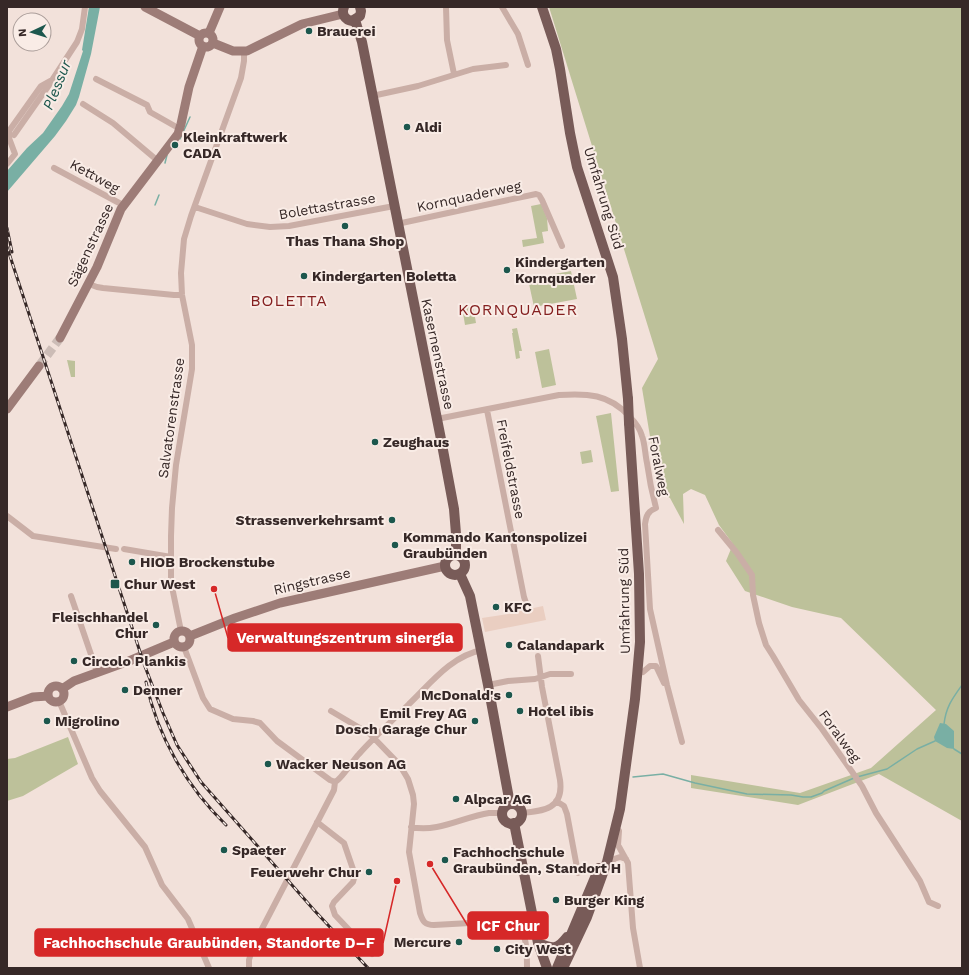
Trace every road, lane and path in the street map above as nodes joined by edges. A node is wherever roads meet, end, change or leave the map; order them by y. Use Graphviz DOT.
graph roads {
  1 [pos="85,7"];
  2 [pos="145,7"];
  3 [pos="220,7"];
  4 [pos="360,7"];
  5 [pos="446,7"];
  6 [pos="502,7"];
  7 [pos="542,7"];
  8 [pos="343,10"];
  9 [pos="355,20"];
  10 [pos="204,35"];
  11 [pos="213,43"];
  12 [pos="203,46"];
  13 [pos="244,51"];
  14 [pos="506,65"];
  15 [pos="528,65"];
  16 [pos="454,74"];
  17 [pos="96,79"];
  18 [pos="51,80"];
  19 [pos="372,96"];
  20 [pos="83,104"];
  21 [pos="180,129"];
  22 [pos="14,135"];
  23 [pos="158,161"];
  24 [pos="7,164"];
  25 [pos="54,168"];
  26 [pos="124,206"];
  27 [pos="394,206"];
  28 [pos="195,207"];
  29 [pos="397,224"];
  30 [pos="562,246"];
  31 [pos="89,284"];
  32 [pos="182,295"];
  33 [pos="60,338"];
  34 [pos="39,366"];
  35 [pos="7,408"];
  36 [pos="487,410"];
  37 [pos="437,419"];
  38 [pos="7,516"];
  39 [pos="718,530"];
  40 [pos="116,548"];
  41 [pos="124,549"];
  42 [pos="456,554"];
  43 [pos="170,557"];
  44 [pos="445,566"];
  45 [pos="460,574"];
  46 [pos="71,596"];
  47 [pos="526,603"];
  48 [pos="181,631"];
  49 [pos="190,636"];
  50 [pos="174,642"];
  51 [pos="184,647"];
  52 [pos="482,650"];
  53 [pos="538,656"];
  54 [pos="97,672"];
  55 [pos="643,672"];
  56 [pos="571,674"];
  57 [pos="540,677"];
  58 [pos="488,685"];
  59 [pos="667,685"];
  60 [pos="62,689"];
  61 [pos="48,696"];
  62 [pos="59,701"];
  63 [pos="7,707"];
  64 [pos="331,711"];
  65 [pos="374,738"];
  66 [pos="682,742"];
  67 [pos="624,779"];
  68 [pos="335,782"];
  69 [pos="556,801"];
  70 [pos="510,804"];
  71 [pos="620,809"];
  72 [pos="502,813"];
  73 [pos="521,813"];
  74 [pos="317,822"];
  75 [pos="514,823"];
  76 [pos="411,828"];
  77 [pos="626,859"];
  78 [pos="578,873"];
  79 [pos="604,874"];
  80 [pos="938,906"];
  81 [pos="575,926"];
  82 [pos="538,943"];
  83 [pos="372,954"];
  84 [pos="209,968"];
  85 [pos="249,968"];
  86 [pos="527,968"];
  87 [pos="547,968"];
  88 [pos="557,968"];
  89 [pos="563,968"];
  90 [pos="640,968"];
  1 -- 18 [label="street"];
  2 -- 10 [label="street"];
  3 -- 10 [label="street"];
  4 -- 9 [label="main road"];
  5 -- 16 [label="street"];
  6 -- 15 [label="street"];
  7 -- 67 [label="main road, Umfahrung Süd, bridge"];
  8 -- 9 [label="main road"];
  8 -- 13 [label="street"];
  9 -- 19 [label="main road, Kasernenstrasse"];
  10 -- 11 [label="street"];
  10 -- 12 [label="street"];
  11 -- 12 [label="street"];
  11 -- 13 [label="street"];
  12 -- 21 [label="street, Sägenstrasse"];
  13 -- 28 [label="street, Salvatorenstrasse"];
  14 -- 16 [label="street"];
  16 -- 19 [label="street"];
  17 -- 21 [label="street"];
  18 -- 22 [label="street"];
  18 -- 24 [label="street"];
  19 -- 27 [label="main road, Kasernenstrasse"];
  20 -- 23 [label="street"];
  21 -- 23 [label="street, Sägenstrasse"];
  23 -- 26 [label="street, Sägenstrasse"];
  25 -- 26 [label="street, Kettweg"];
  26 -- 31 [label="street, Sägenstrasse"];
  27 -- 28 [label="street, Bolettastrasse"];
  27 -- 29 [label="main road, Kasernenstrasse"];
  28 -- 32 [label="street, Salvatorenstrasse"];
  29 -- 30 [label="street, Kornquaderweg"];
  29 -- 37 [label="main road, Kasernenstrasse"];
  31 -- 32 [label="street"];
  31 -- 33 [label="street, Sägenstrasse"];
  32 -- 43 [label="street, Salvatorenstrasse"];
  34 -- 35 [label="street"];
  36 -- 37 [label="street, Foralweg"];
  36 -- 47 [label="street, Freifeldstrasse"];
  36 -- 59 [label="street, Foralweg"];
  37 -- 42 [label="main road, Kasernenstrasse"];
  38 -- 40 [label="street"];
  39 -- 80 [label="street, Foralweg"];
  41 -- 43 [label="street"];
  42 -- 44 [label="main road"];
  42 -- 45 [label="main road"];
  43 -- 48 [label="street, Salvatorenstrasse"];
  44 -- 45 [label="main road"];
  44 -- 49 [label="street, Ringstrasse"];
  45 -- 52 [label="main road"];
  46 -- 54 [label="street"];
  48 -- 49 [label="street"];
  48 -- 50 [label="street"];
  49 -- 51 [label="street"];
  50 -- 51 [label="street"];
  50 -- 54 [label="street"];
  51 -- 68 [label="street"];
  52 -- 58 [label="main road"];
  52 -- 65 [label="street"];
  53 -- 57 [label="street"];
  54 -- 60 [label="street"];
  55 -- 59 [label="street"];
  56 -- 57 [label="street"];
  57 -- 58 [label="street"];
  57 -- 69 [label="street"];
  58 -- 70 [label="main road"];
  59 -- 66 [label="street, Foralweg"];
  60 -- 61 [label="street"];
  60 -- 62 [label="street"];
  61 -- 62 [label="street"];
  61 -- 63 [label="street"];
  62 -- 84 [label="street"];
  64 -- 65 [label="street"];
  65 -- 68 [label="street"];
  65 -- 76 [label="street"];
  67 -- 71 [label="main road, Umfahrung Süd"];
  67 -- 81 [label="main road, Umfahrung Süd"];
  68 -- 74 [label="street"];
  69 -- 73 [label="street"];
  69 -- 78 [label="street"];
  70 -- 72 [label="main road"];
  70 -- 73 [label="main road"];
  71 -- 77 [label="street"];
  71 -- 79 [label="main road, Umfahrung Süd"];
  72 -- 75 [label="main road"];
  72 -- 76 [label="street"];
  73 -- 75 [label="main road"];
  74 -- 83 [label="street"];
  74 -- 85 [label="street"];
  75 -- 82 [label="main road"];
  76 -- 86 [label="street"];
  77 -- 79 [label="street"];
  77 -- 90 [label="street"];
  79 -- 89 [label="main road, Umfahrung Süd"];
  81 -- 82 [label="main road"];
  81 -- 88 [label="main road, Umfahrung Süd"];
  82 -- 87 [label="main road"];
}
